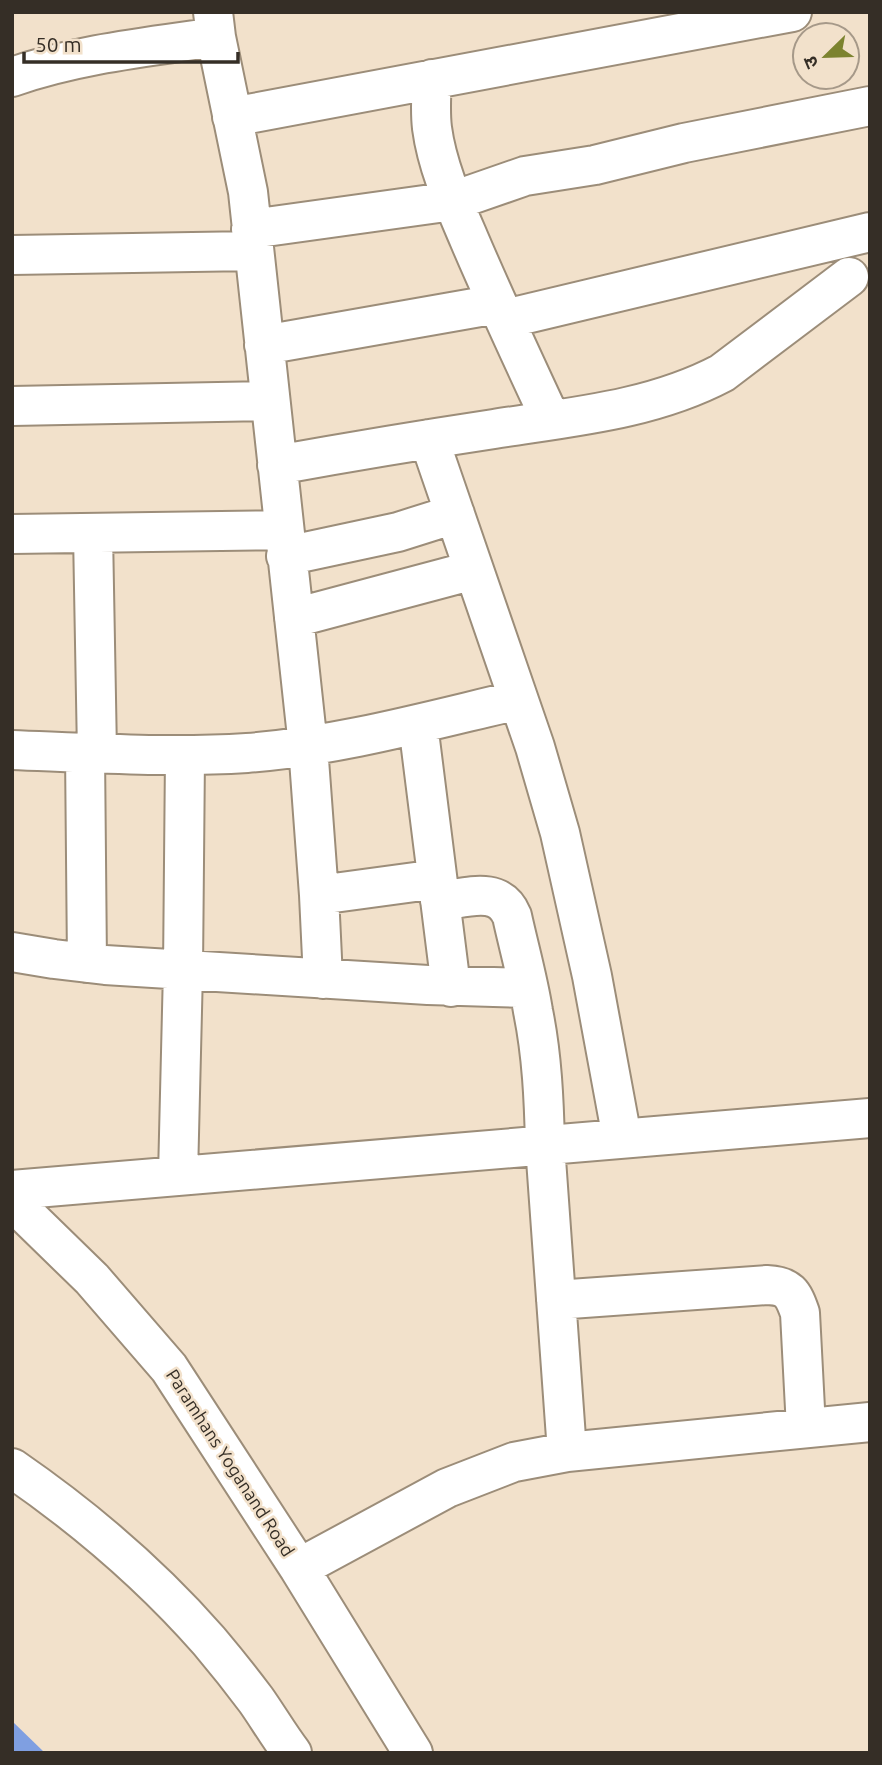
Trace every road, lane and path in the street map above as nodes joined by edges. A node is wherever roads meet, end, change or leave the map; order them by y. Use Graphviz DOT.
graph roads {
  1 [pos="792,12"];
  2 [pos="215,25"];
  3 [pos="12,77"];
  4 [pos="432,79"];
  5 [pos="870,106"];
  6 [pos="232,117"];
  7 [pos="453,201"];
  8 [pos="870,232"];
  9 [pos="252,240"];
  10 [pos="12,256"];
  11 [pos="849,277"];
  12 [pos="501,312"];
  13 [pos="264,345"];
  14 [pos="269,401"];
  15 [pos="12,406"];
  16 [pos="551,420"];
  17 [pos="429,439"];
  18 [pos="277,465"];
  19 [pos="455,514"];
  20 [pos="93,533"];
  21 [pos="12,534"];
  22 [pos="285,543"];
  23 [pos="474,570"];
  24 [pos="294,618"];
  25 [pos="518,700"];
  26 [pos="418,724"];
  27 [pos="308,746"];
  28 [pos="12,750"];
  29 [pos="91,752"];
  30 [pos="185,755"];
  31 [pos="439,890"];
  32 [pos="319,895"];
  33 [pos="12,952"];
  34 [pos="87,963"];
  35 [pos="183,970"];
  36 [pos="323,979"];
  37 [pos="451,987"];
  38 [pos="528,988"];
  39 [pos="870,1118"];
  40 [pos="622,1138"];
  41 [pos="545,1145"];
  42 [pos="178,1176"];
  43 [pos="12,1190"];
  44 [pos="12,1201"];
  45 [pos="556,1300"];
  46 [pos="870,1422"];
  47 [pos="806,1428"];
  48 [pos="567,1452"];
  49 [pos="12,1468"];
  50 [pos="299,1568"];
  51 [pos="292,1753"];
  52 [pos="413,1753"];
  1 -- 4 [label="street"];
  2 -- 3 [label="street"];
  2 -- 6 [label="street"];
  4 -- 6 [label="street"];
  4 -- 7 [label="street"];
  5 -- 7 [label="street"];
  6 -- 9 [label="street"];
  7 -- 9 [label="street"];
  7 -- 12 [label="street"];
  8 -- 12 [label="street"];
  9 -- 10 [label="street"];
  9 -- 13 [label="street"];
  11 -- 16 [label="street"];
  12 -- 13 [label="street"];
  12 -- 16 [label="street"];
  13 -- 14 [label="street"];
  14 -- 15 [label="street"];
  14 -- 18 [label="street"];
  16 -- 17 [label="street"];
  17 -- 18 [label="street"];
  17 -- 19 [label="street"];
  18 -- 22 [label="street"];
  19 -- 22 [label="street"];
  19 -- 23 [label="street"];
  20 -- 21 [label="street"];
  20 -- 22 [label="street"];
  20 -- 29 [label="street"];
  22 -- 24 [label="street"];
  23 -- 24 [label="street"];
  23 -- 25 [label="street"];
  24 -- 27 [label="street"];
  25 -- 26 [label="street"];
  25 -- 40 [label="street"];
  26 -- 27 [label="street"];
  26 -- 31 [label="street"];
  27 -- 30 [label="street"];
  27 -- 32 [label="street"];
  28 -- 29 [label="street"];
  29 -- 30 [label="street"];
  29 -- 34 [label="street"];
  30 -- 35 [label="street"];
  31 -- 32 [label="street"];
  31 -- 37 [label="street"];
  31 -- 38 [label="street"];
  32 -- 36 [label="street"];
  33 -- 34 [label="street"];
  34 -- 35 [label="street"];
  35 -- 36 [label="street"];
  35 -- 42 [label="street"];
  36 -- 37 [label="street"];
  37 -- 38 [label="street"];
  38 -- 41 [label="street"];
  39 -- 40 [label="street"];
  40 -- 41 [label="street"];
  41 -- 42 [label="street"];
  41 -- 45 [label="street"];
  42 -- 43 [label="street"];
  44 -- 50 [label="street, Paramhans Yoganand Road"];
  45 -- 47 [label="street"];
  45 -- 48 [label="street"];
  46 -- 47 [label="street"];
  47 -- 48 [label="street"];
  48 -- 50 [label="street"];
  49 -- 51 [label="street"];
  50 -- 52 [label="street, Paramhans Yoganand Road"];
}
